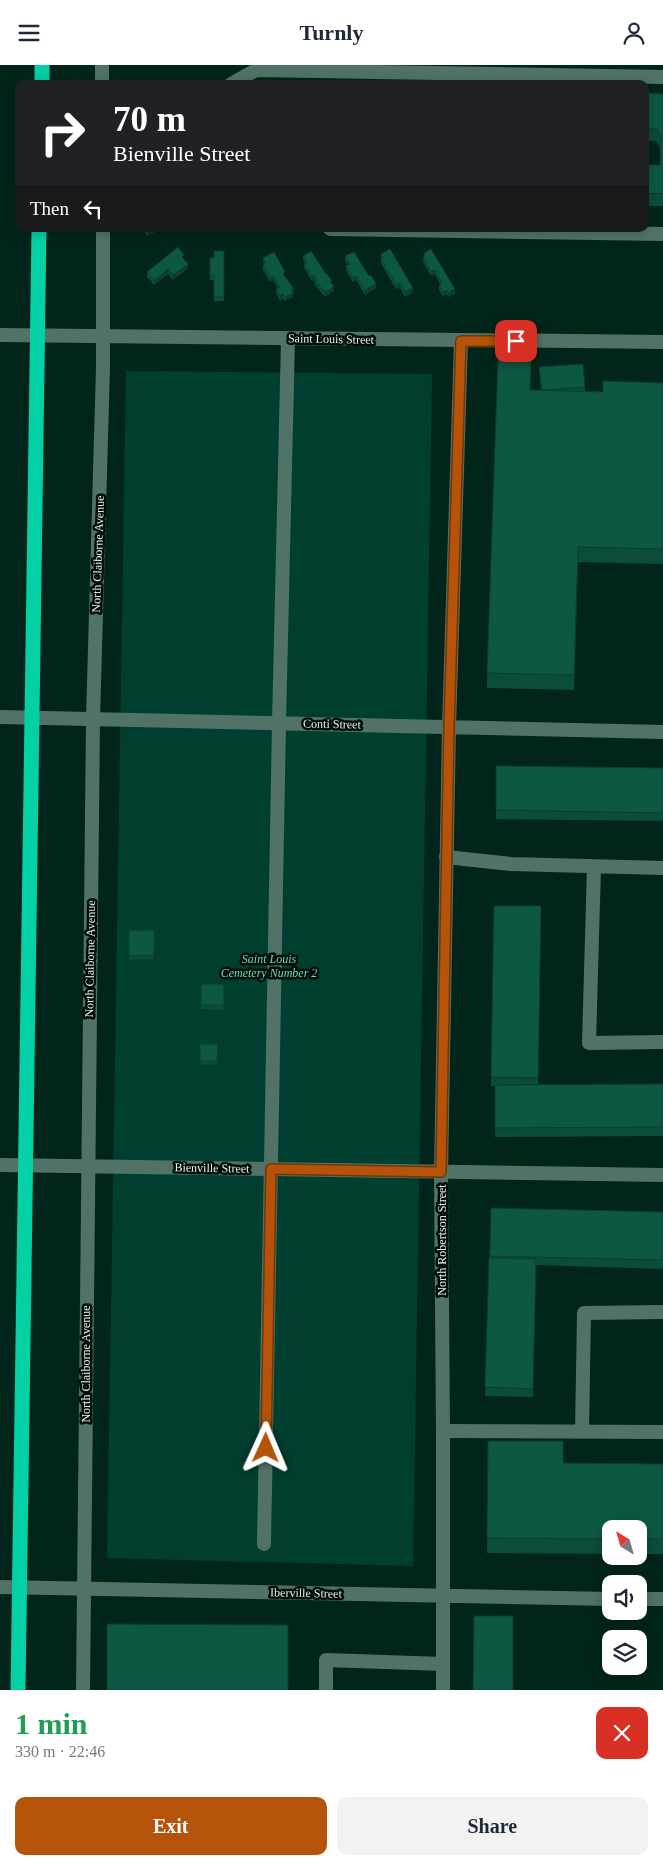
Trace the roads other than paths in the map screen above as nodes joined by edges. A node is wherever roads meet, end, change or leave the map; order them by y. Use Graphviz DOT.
graph roads {
  1 [pos="42,65"];
  2 [pos="102,65"];
  3 [pos="663,77"];
  4 [pos="42,80"];
  5 [pos="102,80"];
  6 [pos="238,80"];
  7 [pos="39,232"];
  8 [pos="103,232"];
  9 [pos="580,232"];
  10 [pos="663,233"];
  11 [pos="0,335"];
  12 [pos="103,336"];
  13 [pos="288,339"];
  14 [pos="461,341"];
  15 [pos="663,342"];
  16 [pos="0,717"];
  17 [pos="93,719"];
  18 [pos="279,723"];
  19 [pos="449,727"];
  20 [pos="663,732"];
  21 [pos="446,857"];
  22 [pos="594,867"];
  23 [pos="663,867"];
  24 [pos="663,1042"];
  25 [pos="0,1165"];
  26 [pos="88,1167"];
  27 [pos="271,1169"];
  28 [pos="441,1172"];
  29 [pos="663,1175"];
  30 [pos="663,1312"];
  31 [pos="443,1431"];
  32 [pos="582,1432"];
  33 [pos="663,1432"];
  34 [pos="264,1544"];
  35 [pos="0,1587"];
  36 [pos="84,1589"];
  37 [pos="443,1596"];
  38 [pos="602,1599"];
  39 [pos="647,1599"];
  40 [pos="663,1599"];
  41 [pos="443,1664"];
  42 [pos="18,1690"];
  43 [pos="83,1690"];
  44 [pos="326,1690"];
  45 [pos="443,1690"];
  1 -- 4 [label="highway"];
  2 -- 5 [label="street"];
  3 -- 6 [label="street"];
  7 -- 42 [label="highway"];
  8 -- 12 [label="street, North Claiborne Avenue"];
  9 -- 10 [label="street"];
  11 -- 12 [label="street, Saint Louis Street"];
  12 -- 13 [label="street, Saint Louis Street"];
  12 -- 17 [label="street, North Claiborne Avenue"];
  13 -- 14 [label="street, Saint Louis Street"];
  13 -- 18 [label="street"];
  14 -- 15 [label="street, Saint Louis Street"];
  14 -- 19 [label="street, North Robertson Street"];
  16 -- 17 [label="street, Conti Street"];
  17 -- 18 [label="street, Conti Street"];
  17 -- 26 [label="street, North Claiborne Avenue"];
  18 -- 19 [label="street, Conti Street"];
  18 -- 27 [label="street"];
  19 -- 20 [label="street, Conti Street"];
  19 -- 21 [label="street, North Robertson Street"];
  21 -- 22 [label="street"];
  21 -- 28 [label="street, North Robertson Street"];
  22 -- 23 [label="street"];
  22 -- 24 [label="street"];
  25 -- 26 [label="street, Bienville Street"];
  26 -- 27 [label="street, Bienville Street"];
  26 -- 36 [label="street, North Claiborne Avenue"];
  27 -- 28 [label="street, Bienville Street"];
  27 -- 34 [label="street"];
  28 -- 29 [label="street, Bienville Street"];
  28 -- 31 [label="street, North Robertson Street"];
  30 -- 32 [label="street"];
  31 -- 32 [label="street"];
  31 -- 37 [label="street, North Robertson Street"];
  32 -- 33 [label="street"];
  35 -- 36 [label="street, Iberville Street"];
  36 -- 37 [label="street, Iberville Street"];
  36 -- 43 [label="street, North Claiborne Avenue"];
  37 -- 38 [label="street, Iberville Street"];
  37 -- 41 [label="street, North Robertson Street"];
  39 -- 40 [label="street"];
  41 -- 44 [label="street"];
  41 -- 45 [label="street, North Robertson Street"];
}
